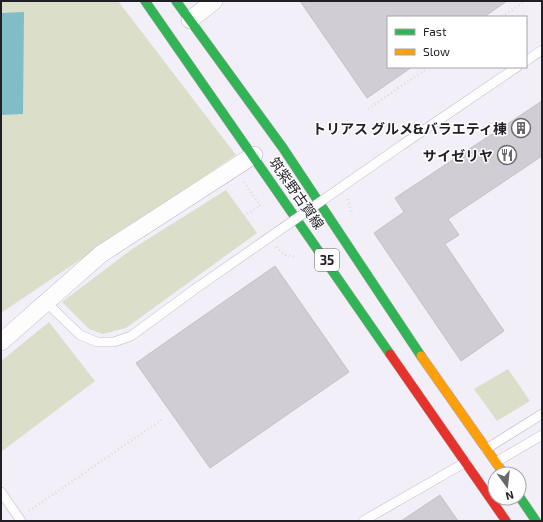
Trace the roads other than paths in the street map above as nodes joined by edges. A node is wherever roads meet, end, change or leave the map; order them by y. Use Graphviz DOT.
graph roads {
  1 [pos="145,1"];
  2 [pos="176,1"];
  3 [pos="214,1"];
  4 [pos="190,20"];
  5 [pos="542,50"];
  6 [pos="527,60"];
  7 [pos="516,68"];
  8 [pos="254,155"];
  9 [pos="46,302"];
  10 [pos="1,342"];
  11 [pos="542,414"];
  12 [pos="542,435"];
  13 [pos="486,449"];
  14 [pos="466,462"];
  15 [pos="496,462"];
  16 [pos="499,466"];
  17 [pos="1,492"];
  18 [pos="526,506"];
  19 [pos="20,519"];
  20 [pos="363,521"];
  21 [pos="506,521"];
  22 [pos="536,521"];
  1 -- 8 [label="main road, 筑紫野古賀線 / 35"];
  2 -- 4 [label="main road, 筑紫野古賀線 / 35"];
  3 -- 4 [label="street"];
  4 -- 13 [label="main road, 筑紫野古賀線 / 35"];
  5 -- 6 [label="lane"];
  7 -- 9 [label="lane, bridge"];
  8 -- 9 [label="street"];
  8 -- 14 [label="main road, 筑紫野古賀線 / 35"];
  9 -- 10 [label="street"];
  11 -- 13 [label="lane"];
  12 -- 15 [label="lane"];
  13 -- 15 [label="main road, 筑紫野古賀線 / 35"];
  14 -- 20 [label="lane"];
  14 -- 21 [label="main road, 筑紫野古賀線 / 35"];
  15 -- 16 [label="main road, 筑紫野古賀線 / 35"];
  17 -- 19 [label="lane"];
  18 -- 22 [label="main road"];
}
